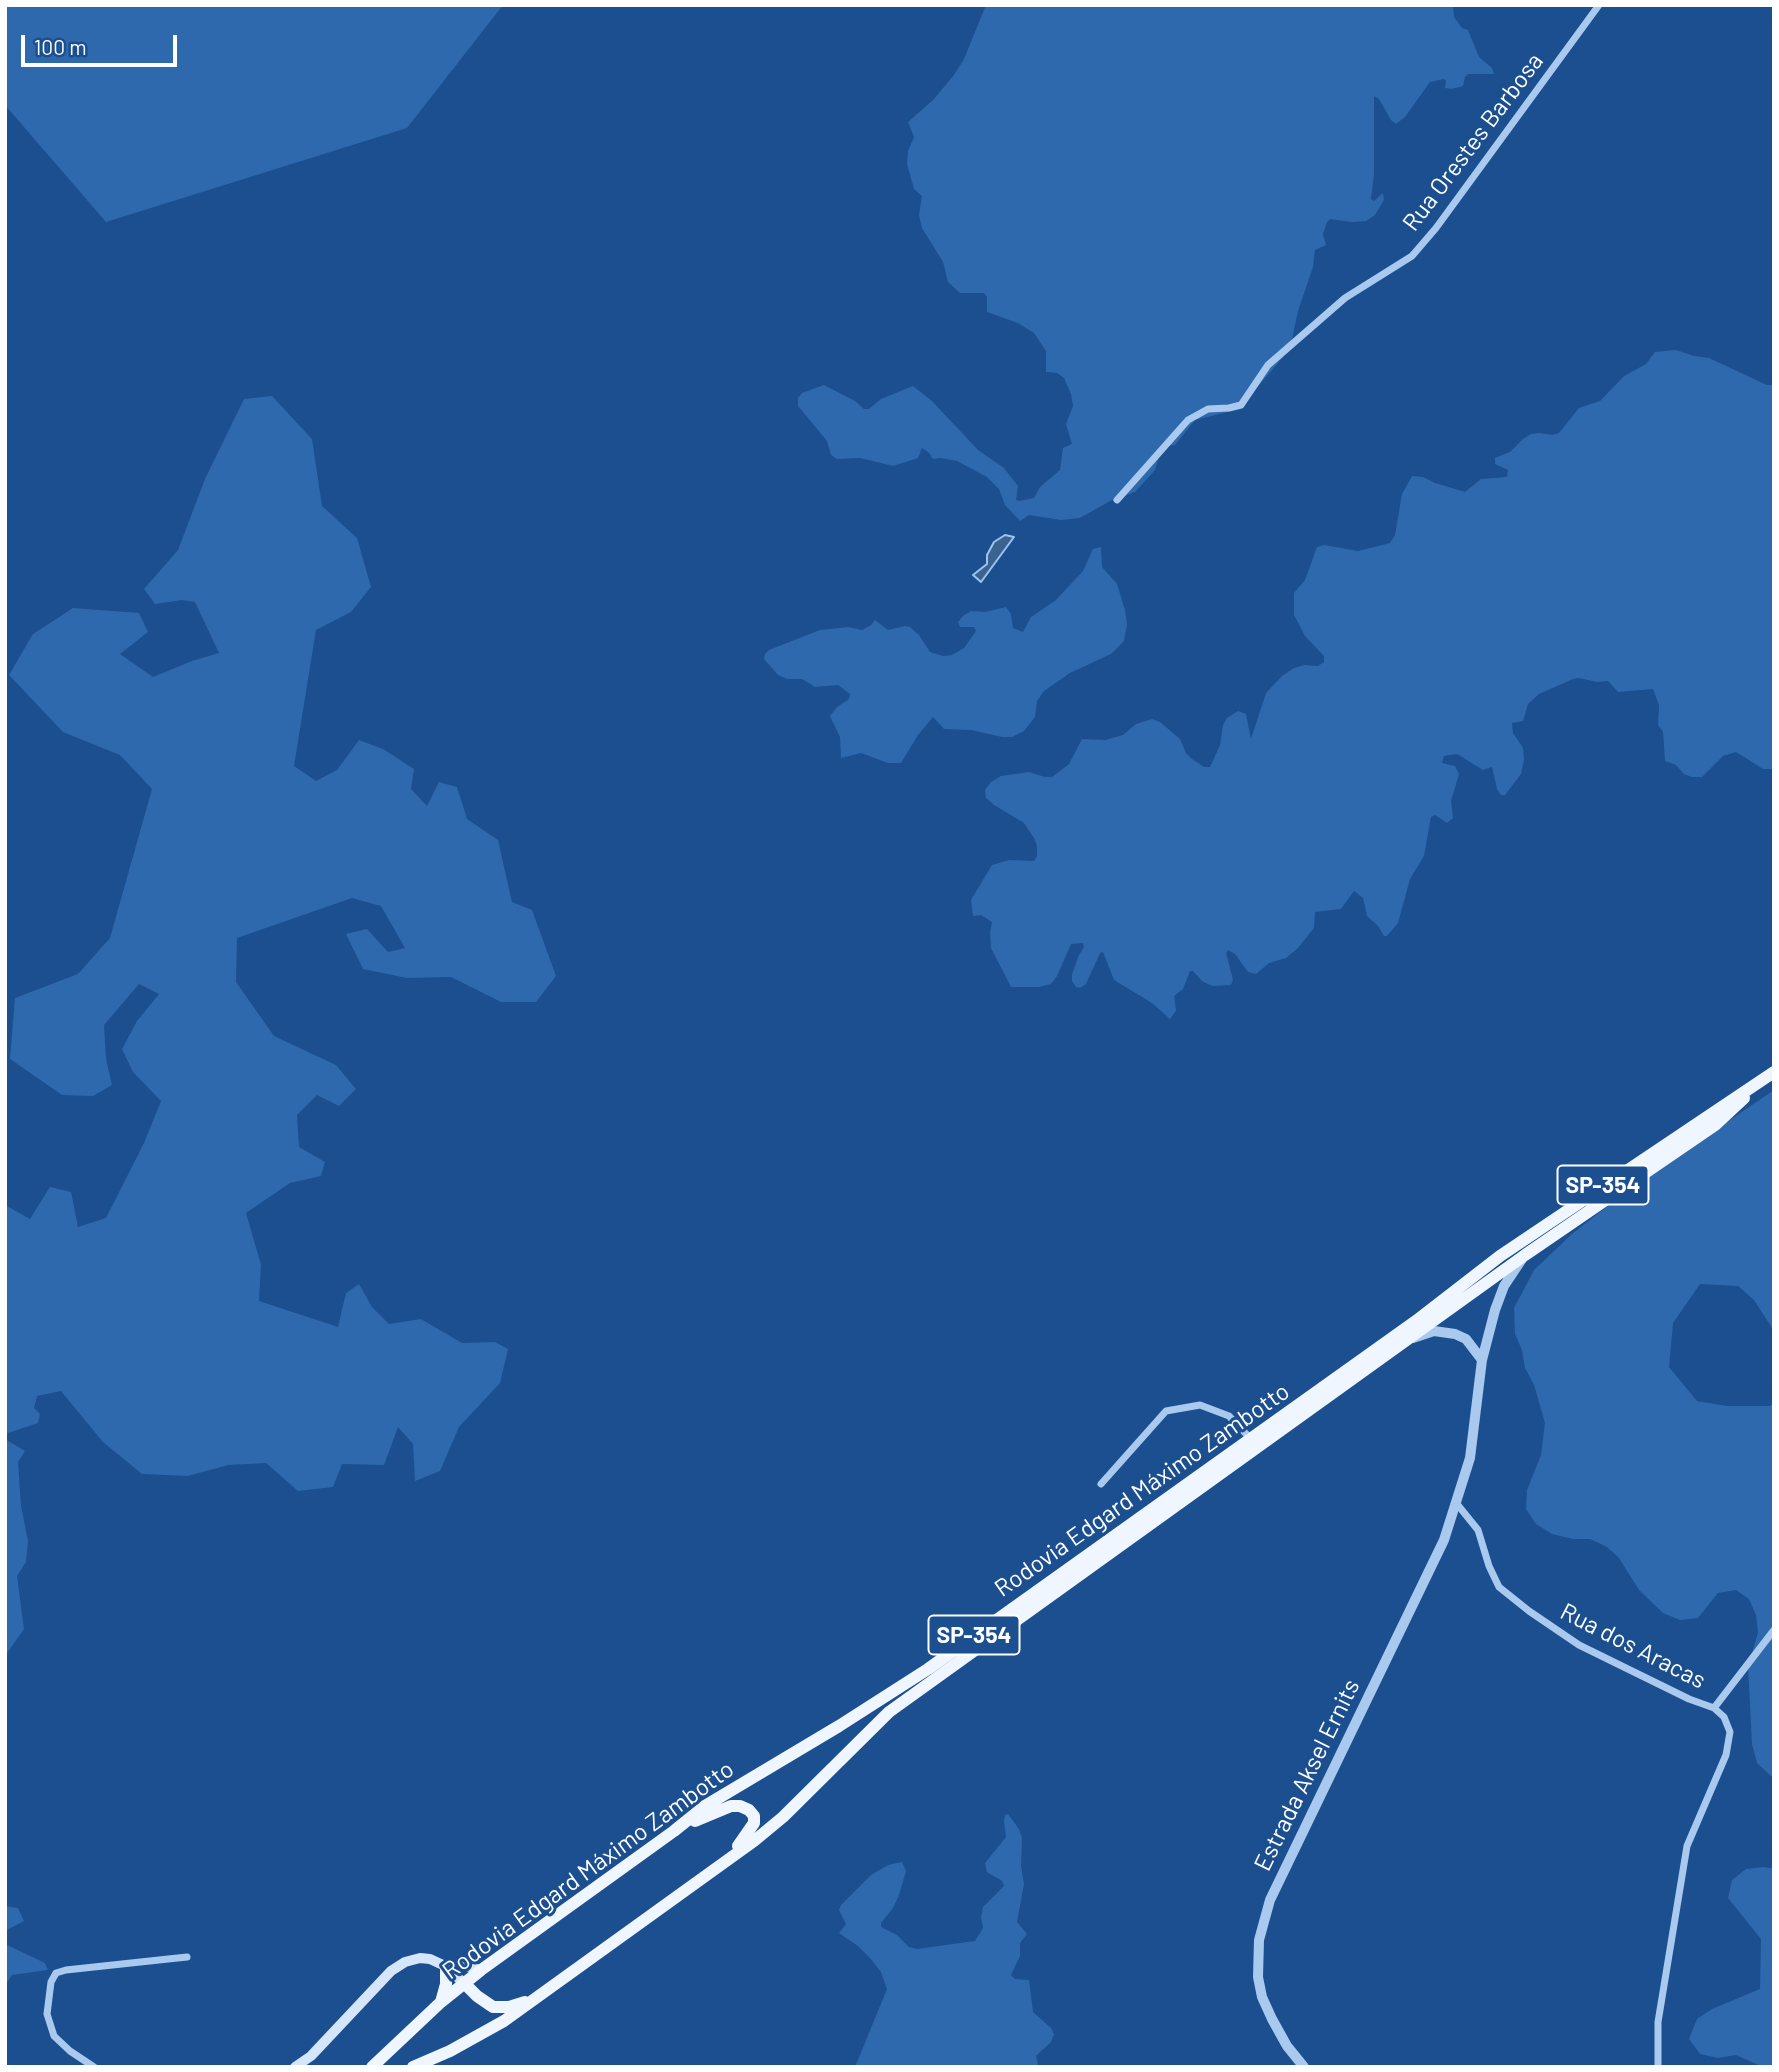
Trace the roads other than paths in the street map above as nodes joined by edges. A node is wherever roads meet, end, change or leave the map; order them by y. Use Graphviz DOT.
graph roads {
  1 [pos="1599,5"];
  2 [pos="1117,500"];
  3 [pos="1772,1073"];
  4 [pos="1525,1255"];
  5 [pos="1410,1339"];
  6 [pos="1482,1360"];
  7 [pos="1250,1438"];
  8 [pos="1101,1484"];
  9 [pos="1457,1504"];
  10 [pos="1774,1630"];
  11 [pos="1714,1708"];
  12 [pos="674,1831"];
  13 [pos="720,1863"];
  14 [pos="187,1957"];
  15 [pos="444,1966"];
  16 [pos="481,1970"];
  17 [pos="464,1983"];
  18 [pos="538,1997"];
  19 [pos="441,2002"];
  20 [pos="94,2067"];
  21 [pos="295,2067"];
  22 [pos="372,2067"];
  23 [pos="414,2067"];
  24 [pos="1304,2067"];
  25 [pos="1658,2067"];
  1 -- 2 [label="street, Rua Orestes Barbosa"];
  3 -- 4 [label="main road, Rodovia Edgard Máximo Zambotto / SP-354"];
  3 -- 7 [label="main road, Rodovia Edgard Máximo Zambotto / SP-354"];
  4 -- 5 [label="main road, Rodovia Edgard Máximo Zambotto / SP-354"];
  4 -- 6 [label="street, Estrada Aksel Ernits"];
  5 -- 6 [label="street"];
  5 -- 13 [label="main road, Rodovia Edgard Máximo Zambotto / SP-354"];
  6 -- 9 [label="street, Estrada Aksel Ernits"];
  7 -- 8 [label="street"];
  7 -- 12 [label="main road, Rodovia Edgard Máximo Zambotto / SP-354"];
  9 -- 11 [label="street, Rua dos Aracas"];
  9 -- 24 [label="street, Estrada Aksel Ernits"];
  10 -- 11 [label="street"];
  11 -- 25 [label="street, Rua dos Aracas"];
  12 -- 13 [label="main road"];
  12 -- 16 [label="main road, Rodovia Edgard Máximo Zambotto / SP-354"];
  13 -- 18 [label="main road, Rodovia Edgard Máximo Zambotto / SP-354"];
  14 -- 20 [label="street"];
  15 -- 16 [label="main road"];
  15 -- 17 [label="main road"];
  15 -- 19 [label="main road"];
  15 -- 21 [label="main road"];
  16 -- 17 [label="main road, Rodovia Edgard Máximo Zambotto / SP-354"];
  17 -- 18 [label="main road"];
  17 -- 19 [label="main road, Rodovia Edgard Máximo Zambotto / SP-354"];
  18 -- 23 [label="main road, Rodovia Edgard Máximo Zambotto / SP-354"];
  19 -- 22 [label="main road, Rodovia Edgard Máximo Zambotto / SP-354"];
}
